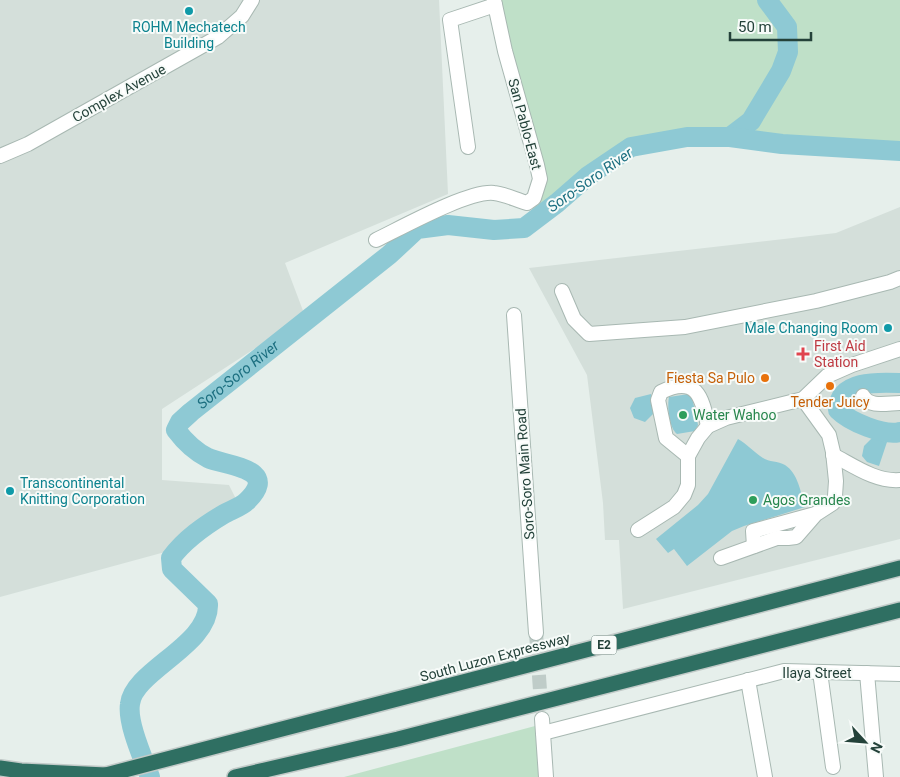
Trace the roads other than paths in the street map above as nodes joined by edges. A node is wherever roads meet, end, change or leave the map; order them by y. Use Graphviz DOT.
graph roads {
  1 [pos="252,0"];
  2 [pos="495,2"];
  3 [pos="468,147"];
  4 [pos="0,156"];
  5 [pos="376,240"];
  6 [pos="900,278"];
  7 [pos="562,291"];
  8 [pos="514,315"];
  9 [pos="900,348"];
  10 [pos="863,396"];
  11 [pos="803,399"];
  12 [pos="900,403"];
  13 [pos="708,426"];
  14 [pos="834,455"];
  15 [pos="688,456"];
  16 [pos="900,480"];
  17 [pos="638,530"];
  18 [pos="721,558"];
  19 [pos="900,568"];
  20 [pos="900,610"];
  21 [pos="536,633"];
  22 [pos="820,672"];
  23 [pos="867,673"];
  24 [pos="900,674"];
  25 [pos="748,680"];
  26 [pos="833,767"];
  27 [pos="0,768"];
  28 [pos="102,776"];
  29 [pos="235,777"];
  30 [pos="546,777"];
  31 [pos="765,777"];
  32 [pos="876,777"];
  1 -- 4 [label="street, Complex Avenue"];
  2 -- 3 [label="street"];
  2 -- 5 [label="street, San Pablo-East"];
  6 -- 7 [label="street"];
  8 -- 21 [label="street, Soro-Soro Main Road"];
  9 -- 11 [label="street"];
  10 -- 12 [label="street"];
  11 -- 13 [label="street"];
  11 -- 14 [label="street"];
  13 -- 15 [label="street"];
  13 -- 15 [label="street"];
  14 -- 16 [label="street"];
  14 -- 18 [label="street"];
  15 -- 17 [label="street"];
  19 -- 28 [label="highway, South Luzon Expressway / E2"];
  20 -- 29 [label="highway"];
  22 -- 23 [label="street, Ilaya Street"];
  22 -- 25 [label="street, Ilaya Street"];
  22 -- 26 [label="street"];
  23 -- 24 [label="street, Ilaya Street"];
  23 -- 32 [label="street"];
  25 -- 30 [label="street, Ilaya Street"];
  25 -- 31 [label="street"];
  27 -- 28 [label="highway, South Luzon Expressway"];
}
